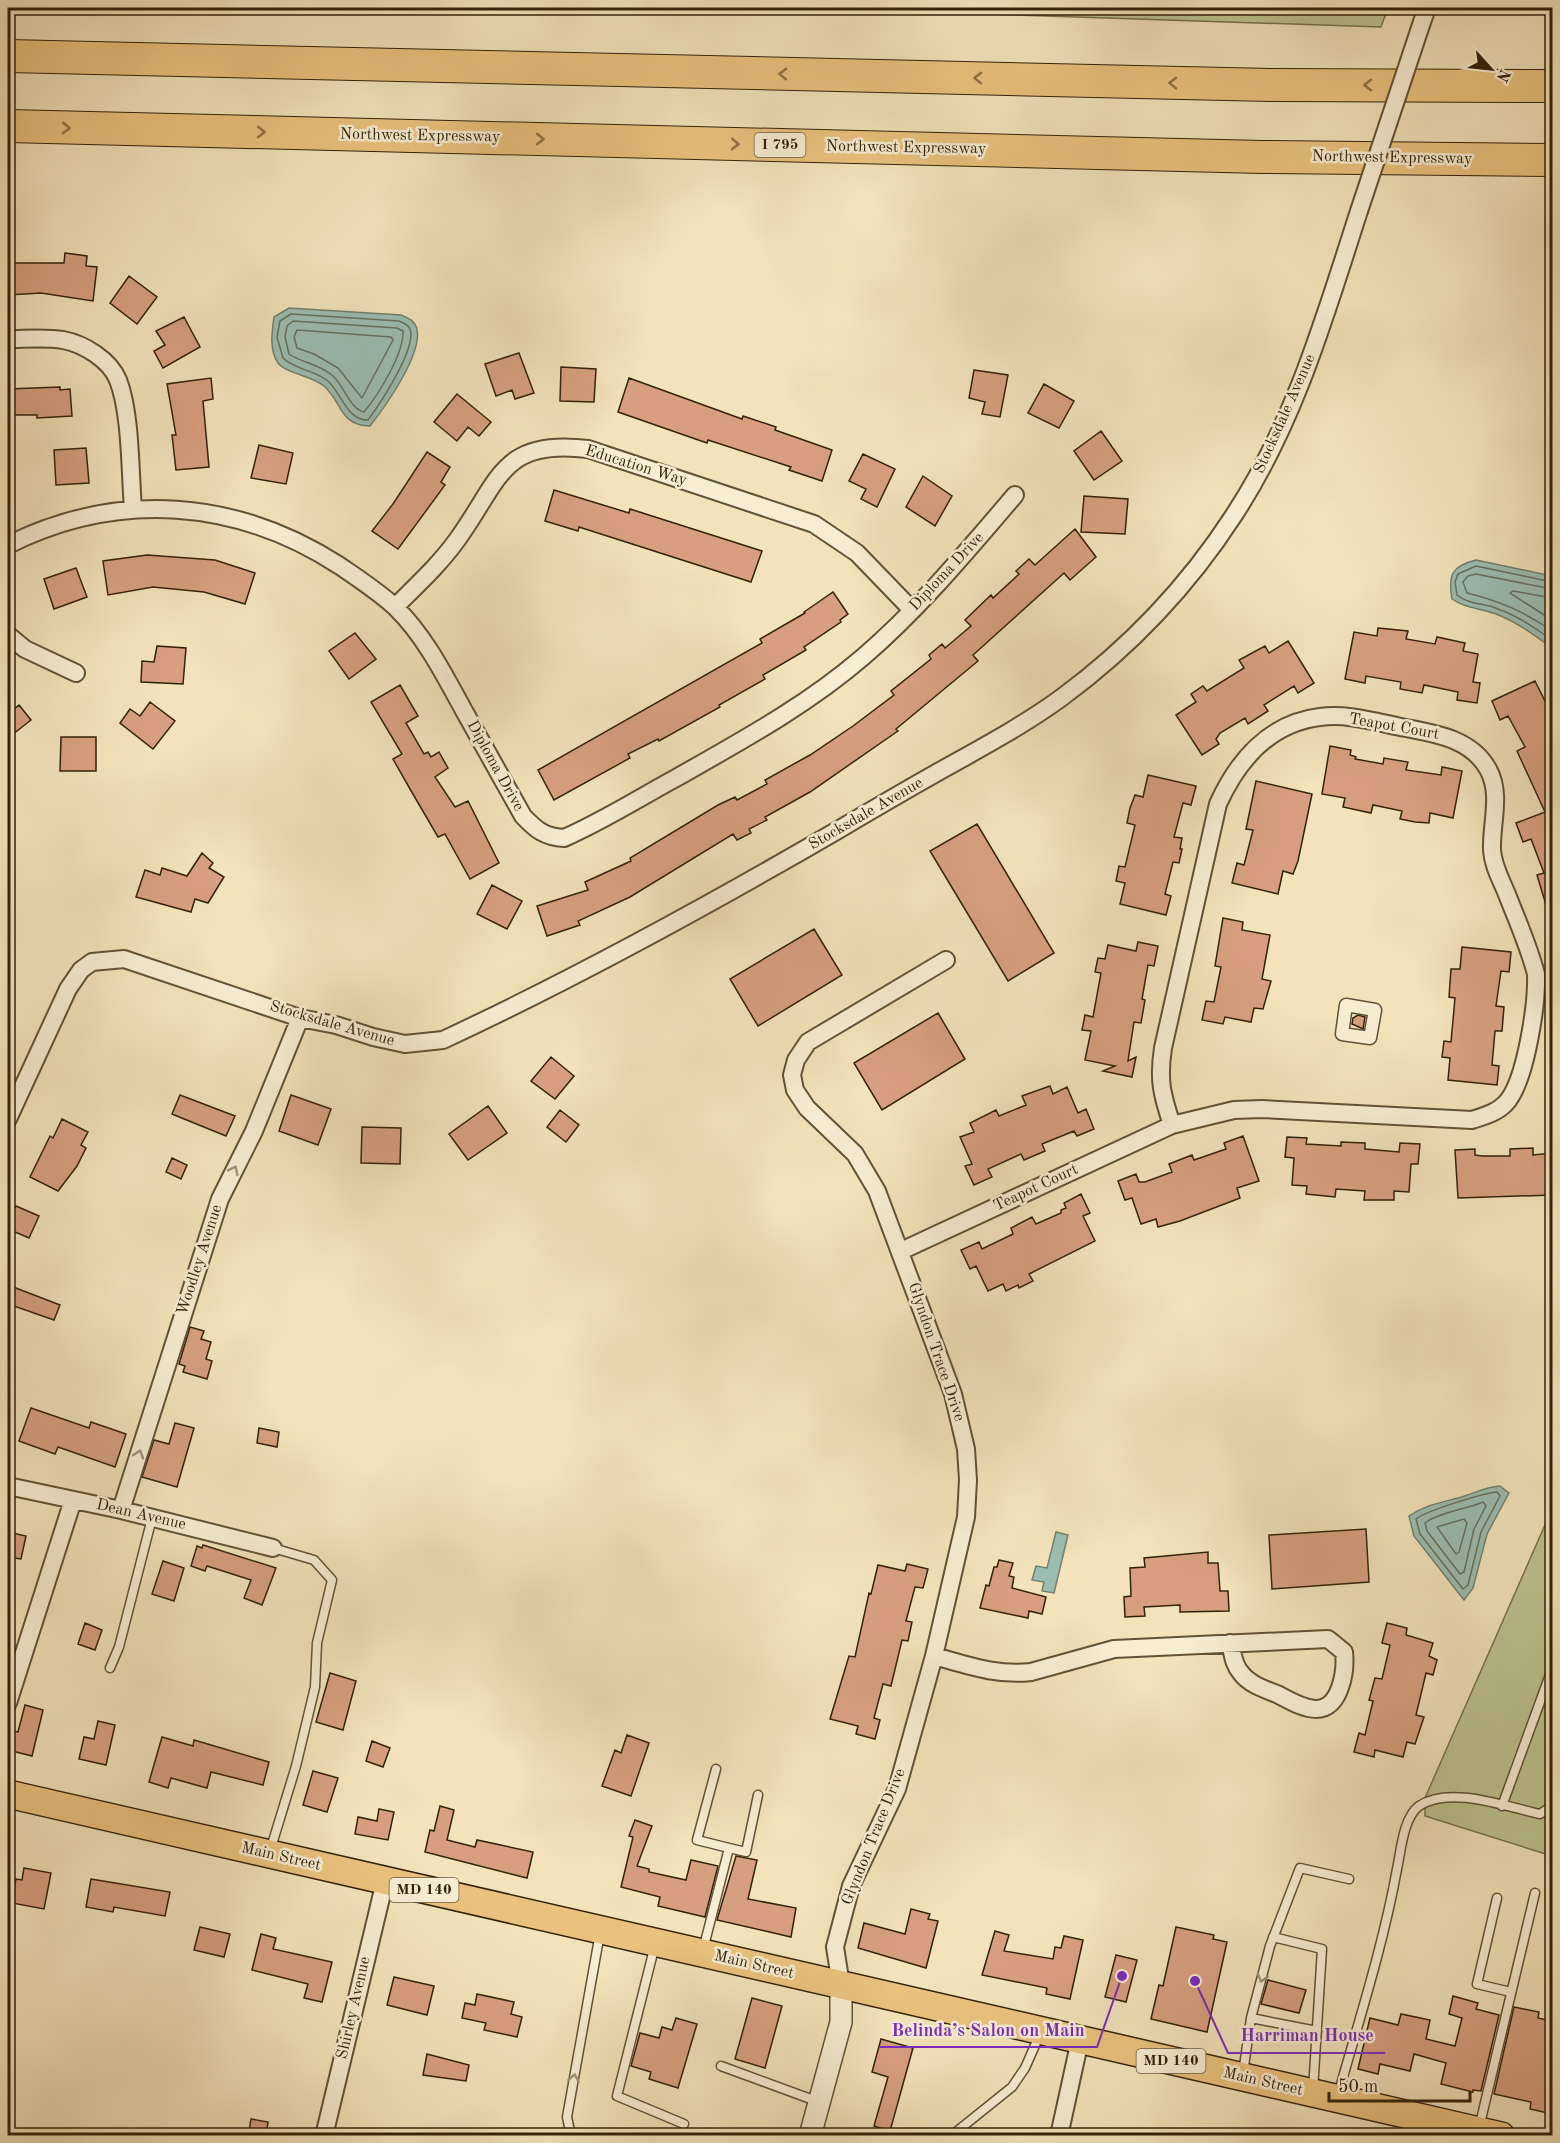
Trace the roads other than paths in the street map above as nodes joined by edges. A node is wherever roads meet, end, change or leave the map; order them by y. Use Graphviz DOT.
graph roads {
  1 [pos="1424,15"];
  2 [pos="8,56"];
  3 [pos="1552,86"];
  4 [pos="8,126"];
  5 [pos="1552,160"];
  6 [pos="8,339"];
  7 [pos="1015,495"];
  8 [pos="133,509"];
  9 [pos="8,545"];
  10 [pos="395,607"];
  11 [pos="912,610"];
  12 [pos="8,635"];
  13 [pos="76,673"];
  14 [pos="946,960"];
  15 [pos="300,1018"];
  16 [pos="8,1119"];
  17 [pos="1172,1125"];
  18 [pos="901,1251"];
  19 [pos="8,1486"];
  20 [pos="73,1500"];
  21 [pos="121,1510"];
  22 [pos="152,1518"];
  23 [pos="273,1548"];
  24 [pos="1230,1642"];
  25 [pos="934,1656"];
  26 [pos="110,1668"];
  27 [pos="1552,1669"];
  28 [pos="8,1703"];
  29 [pos="716,1769"];
  30 [pos="8,1794"];
  31 [pos="758,1795"];
  32 [pos="1502,1806"];
  33 [pos="1552,1806"];
  34 [pos="729,1848"];
  35 [pos="269,1854"];
  36 [pos="1348,1879"];
  37 [pos="385,1881"];
  38 [pos="1535,1893"];
  39 [pos="1497,1898"];
  40 [pos="600,1930"];
  41 [pos="1273,1938"];
  42 [pos="656,1942"];
  43 [pos="702,1953"];
  44 [pos="841,1985"];
  45 [pos="1511,1992"];
  46 [pos="1251,2018"];
  47 [pos="1042,2031"];
  48 [pos="1317,2031"];
  49 [pos="1080,2040"];
  50 [pos="721,2066"];
  51 [pos="1242,2077"];
  52 [pos="1324,2096"];
  53 [pos="821,2102"];
  54 [pos="684,2124"];
  55 [pos="1408,2125"];
  56 [pos="1490,2133"];
  57 [pos="324,2136"];
  58 [pos="570,2136"];
  59 [pos="810,2136"];
  60 [pos="951,2136"];
  61 [pos="1059,2136"];
  1 -- 15 [label="street, Stocksdale Avenue, bridge"];
  3 -- 2 [label="highway, one-way"];
  4 -- 5 [label="highway, Northwest Expressway / I 795, one-way"];
  6 -- 8 [label="street"];
  7 -- 11 [label="street, Diploma Drive"];
  8 -- 9 [label="street, Diploma Drive"];
  8 -- 10 [label="street, Diploma Drive"];
  10 -- 11 [label="street, Education Way"];
  10 -- 11 [label="street, Diploma Drive"];
  12 -- 13 [label="street"];
  14 -- 18 [label="street, Glyndon Trace Drive"];
  15 -- 16 [label="street, Stocksdale Avenue"];
  21 -- 15 [label="street, Woodley Avenue, one-way"];
  17 -- 17 [label="street, Teapot Court"];
  17 -- 18 [label="street, Teapot Court"];
  18 -- 25 [label="street, Glyndon Trace Drive"];
  19 -- 20 [label="street, Dean Avenue"];
  20 -- 21 [label="street, Dean Avenue"];
  20 -- 28 [label="street"];
  21 -- 22 [label="street, Dean Avenue"];
  22 -- 23 [label="street, Dean Avenue"];
  22 -- 26 [label="lane"];
  23 -- 35 [label="lane"];
  24 -- 24 [label="street"];
  24 -- 25 [label="street"];
  25 -- 44 [label="street, Glyndon Trace Drive"];
  27 -- 32 [label="lane"];
  29 -- 34 [label="lane"];
  30 -- 35 [label="main road, Main Street / MD 140"];
  31 -- 34 [label="lane"];
  32 -- 33 [label="lane"];
  32 -- 52 [label="lane"];
  34 -- 43 [label="lane"];
  35 -- 37 [label="main road, Main Street / MD 140"];
  36 -- 41 [label="lane"];
  37 -- 40 [label="main road, Main Street / MD 140"];
  37 -- 57 [label="street, Shirley Avenue"];
  38 -- 45 [label="lane"];
  39 -- 45 [label="lane"];
  40 -- 42 [label="main road, Main Street / MD 140"];
  58 -- 40 [label="lane, one-way"];
  41 -- 46 [label="lane, one-way"];
  41 -- 48 [label="lane"];
  42 -- 43 [label="main road, Main Street / MD 140"];
  42 -- 54 [label="lane"];
  43 -- 44 [label="main road, Main Street / MD 140"];
  44 -- 47 [label="main road, Main Street / MD 140"];
  44 -- 53 [label="street"];
  45 -- 56 [label="lane"];
  46 -- 48 [label="lane"];
  46 -- 51 [label="lane"];
  47 -- 49 [label="main road, Main Street / MD 140"];
  47 -- 60 [label="lane"];
  48 -- 52 [label="lane"];
  49 -- 51 [label="main road, Main Street / MD 140"];
  49 -- 61 [label="street"];
  50 -- 53 [label="lane"];
  51 -- 52 [label="main road, Main Street / MD 140"];
  52 -- 55 [label="main road, Main Street / MD 140"];
  53 -- 59 [label="street"];
  55 -- 56 [label="main road, Main Street / MD 140"];
}
